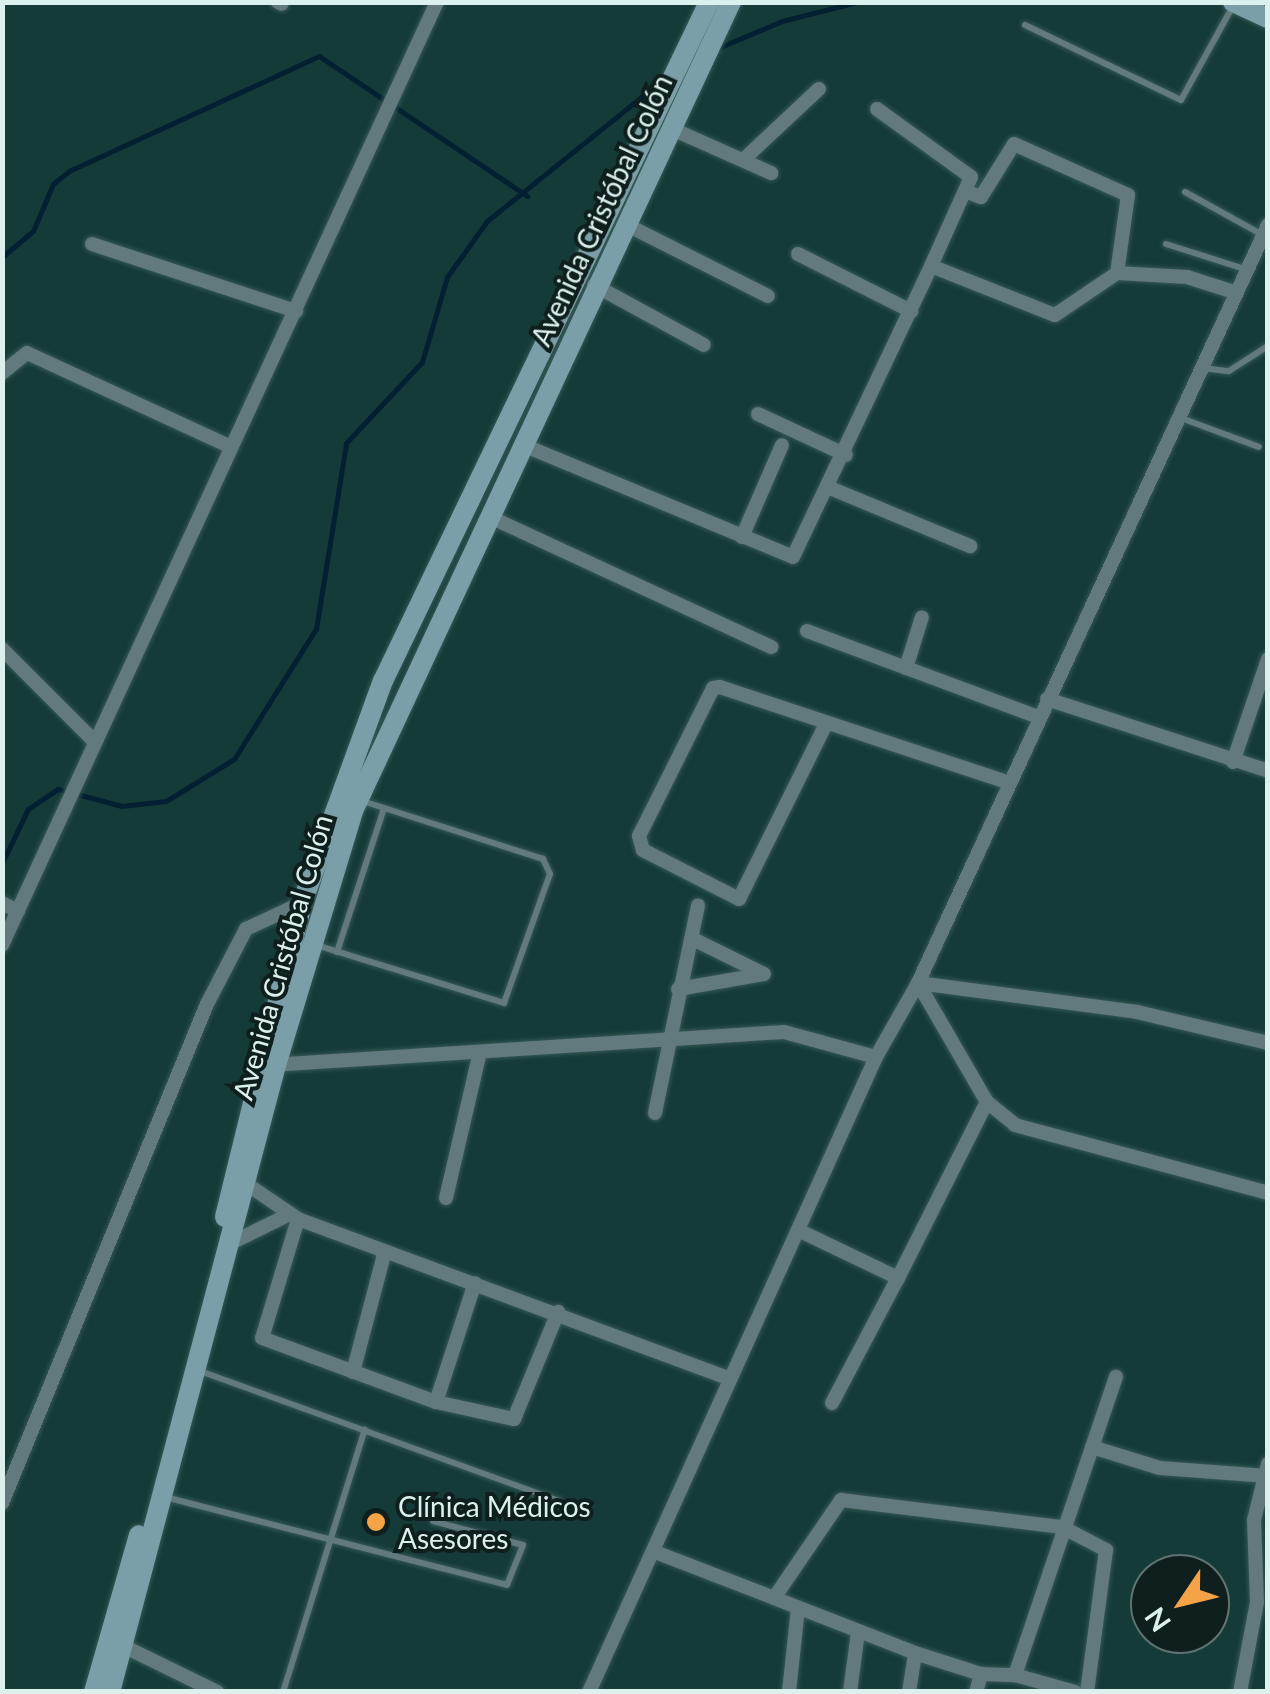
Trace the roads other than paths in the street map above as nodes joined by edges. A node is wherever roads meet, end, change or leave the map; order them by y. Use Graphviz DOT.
graph roads {
  1 [pos="438,2"];
  2 [pos="709,2"];
  3 [pos="731,2"];
  4 [pos="1234,3"];
  5 [pos="1268,18"];
  6 [pos="1025,24"];
  7 [pos="680,83"];
  8 [pos="819,90"];
  9 [pos="877,109"];
  10 [pos="670,128"];
  11 [pos="743,160"];
  12 [pos="771,173"];
  13 [pos="965,190"];
  14 [pos="1186,192"];
  15 [pos="625,224"];
  16 [pos="1265,230"];
  17 [pos="92,244"];
  18 [pos="1166,244"];
  19 [pos="798,254"];
  20 [pos="931,266"];
  21 [pos="1245,270"];
  22 [pos="1117,274"];
  23 [pos="594,285"];
  24 [pos="1234,292"];
  25 [pos="768,296"];
  26 [pos="296,311"];
  27 [pos="910,311"];
  28 [pos="704,345"];
  29 [pos="1268,346"];
  30 [pos="1202,368"];
  31 [pos="2,373"];
  32 [pos="758,414"];
  33 [pos="1181,418"];
  34 [pos="523,445"];
  35 [pos="782,446"];
  36 [pos="231,447"];
  37 [pos="1259,447"];
  38 [pos="846,455"];
  39 [pos="830,488"];
  40 [pos="490,517"];
  41 [pos="742,538"];
  42 [pos="970,546"];
  43 [pos="922,617"];
  44 [pos="807,631"];
  45 [pos="771,647"];
  46 [pos="2,649"];
  47 [pos="1268,659"];
  48 [pos="906,668"];
  49 [pos="1047,699"];
  50 [pos="1038,716"];
  51 [pos="826,724"];
  52 [pos="95,742"];
  53 [pos="1233,762"];
  54 [pos="1268,770"];
  55 [pos="1007,782"];
  56 [pos="358,800"];
  57 [pos="384,808"];
  58 [pos="2,903"];
  59 [pos="302,903"];
  60 [pos="698,905"];
  61 [pos="18,912"];
  62 [pos="693,939"];
  63 [pos="310,943"];
  64 [pos="2,945"];
  65 [pos="337,952"];
  66 [pos="918,983"];
  67 [pos="678,989"];
  68 [pos="671,1038"];
  69 [pos="1268,1043"];
  70 [pos="480,1052"];
  71 [pos="876,1057"];
  72 [pos="268,1065"];
  73 [pos="987,1102"];
  74 [pos="656,1113"];
  75 [pos="248,1186"];
  76 [pos="1268,1193"];
  77 [pos="446,1198"];
  78 [pos="293,1217"];
  79 [pos="798,1230"];
  80 [pos="231,1244"];
  81 [pos="385,1251"];
  82 [pos="898,1278"];
  83 [pos="475,1283"];
  84 [pos="558,1312"];
  85 [pos="199,1371"];
  86 [pos="353,1372"];
  87 [pos="728,1378"];
  88 [pos="1116,1378"];
  89 [pos="436,1402"];
  90 [pos="832,1404"];
  91 [pos="365,1430"];
  92 [pos="1092,1447"];
  93 [pos="1266,1472"];
  94 [pos="164,1497"];
  95 [pos="559,1501"];
  96 [pos="2,1503"];
  97 [pos="433,1522"];
  98 [pos="1062,1526"];
  99 [pos="336,1541"];
  100 [pos="656,1552"];
  101 [pos="774,1598"];
  102 [pos="798,1608"];
  103 [pos="858,1632"];
  104 [pos="116,1642"];
  105 [pos="915,1653"];
  106 [pos="981,1674"];
  107 [pos="1016,1674"];
  108 [pos="1034,1685"];
  109 [pos="94,1692"];
  110 [pos="110,1692"];
  111 [pos="218,1692"];
  112 [pos="283,1692"];
  113 [pos="589,1692"];
  114 [pos="788,1692"];
  115 [pos="850,1692"];
  116 [pos="910,1692"];
  117 [pos="976,1692"];
  118 [pos="1075,1692"];
  119 [pos="1088,1692"];
  120 [pos="1240,1692"];
  1 -- 26 [label="street"];
  2 -- 7 [label="street, Avenida Cristóbal Colón"];
  3 -- 7 [label="street, Avenida Cristóbal Colón"];
  4 -- 5 [label="street"];
  4 -- 6 [label="lane"];
  7 -- 10 [label="street, Avenida Cristóbal Colón"];
  7 -- 59 [label="street, Avenida Cristóbal Colón"];
  8 -- 11 [label="street"];
  9 -- 13 [label="street"];
  10 -- 11 [label="street"];
  10 -- 15 [label="street, Avenida Cristóbal Colón"];
  11 -- 12 [label="street"];
  13 -- 20 [label="street"];
  13 -- 22 [label="street"];
  14 -- 16 [label="lane"];
  15 -- 23 [label="street, Avenida Cristóbal Colón"];
  15 -- 25 [label="street"];
  16 -- 21 [label="street"];
  17 -- 26 [label="street"];
  18 -- 21 [label="lane"];
  19 -- 27 [label="street"];
  20 -- 22 [label="street"];
  20 -- 27 [label="street"];
  21 -- 24 [label="street"];
  22 -- 24 [label="street"];
  23 -- 28 [label="street"];
  23 -- 34 [label="street, Avenida Cristóbal Colón"];
  24 -- 30 [label="street"];
  26 -- 36 [label="street"];
  27 -- 38 [label="street"];
  29 -- 30 [label="lane"];
  30 -- 33 [label="street"];
  31 -- 36 [label="street"];
  32 -- 38 [label="street"];
  33 -- 37 [label="lane"];
  33 -- 49 [label="street"];
  34 -- 40 [label="street, Avenida Cristóbal Colón"];
  34 -- 41 [label="street"];
  35 -- 41 [label="street"];
  36 -- 52 [label="street"];
  38 -- 39 [label="street"];
  39 -- 41 [label="street"];
  39 -- 42 [label="street"];
  40 -- 45 [label="street"];
  40 -- 56 [label="street, Avenida Cristóbal Colón"];
  43 -- 48 [label="street"];
  44 -- 48 [label="street"];
  46 -- 52 [label="street"];
  47 -- 53 [label="street"];
  48 -- 50 [label="street"];
  49 -- 50 [label="street"];
  49 -- 53 [label="street"];
  50 -- 55 [label="street"];
  51 -- 51 [label="street"];
  51 -- 55 [label="street"];
  52 -- 61 [label="street"];
  53 -- 54 [label="street"];
  55 -- 66 [label="street"];
  56 -- 57 [label="lane"];
  56 -- 63 [label="street, Avenida Cristóbal Colón"];
  57 -- 65 [label="lane"];
  57 -- 65 [label="lane"];
  58 -- 61 [label="street"];
  59 -- 72 [label="street, Avenida Cristóbal Colón"];
  59 -- 96 [label="street"];
  60 -- 62 [label="street"];
  61 -- 64 [label="street"];
  62 -- 67 [label="street"];
  62 -- 67 [label="street"];
  63 -- 65 [label="lane"];
  63 -- 72 [label="street, Avenida Cristóbal Colón"];
  66 -- 69 [label="street"];
  66 -- 71 [label="street"];
  66 -- 73 [label="street"];
  67 -- 68 [label="street"];
  68 -- 70 [label="street"];
  68 -- 71 [label="street"];
  68 -- 74 [label="street"];
  70 -- 72 [label="street"];
  70 -- 77 [label="street"];
  71 -- 79 [label="street"];
  72 -- 75 [label="street, Avenida Cristóbal Colón"];
  72 -- 104 [label="street, Avenida Cristóbal Colón"];
  73 -- 76 [label="street"];
  73 -- 82 [label="street"];
  75 -- 78 [label="street"];
  75 -- 80 [label="street, Avenida Cristóbal Colón"];
  78 -- 80 [label="street"];
  78 -- 81 [label="street"];
  78 -- 86 [label="street"];
  79 -- 82 [label="street"];
  79 -- 87 [label="street"];
  80 -- 85 [label="street, Avenida Cristóbal Colón"];
  81 -- 83 [label="street"];
  81 -- 86 [label="street"];
  82 -- 90 [label="street"];
  83 -- 84 [label="street"];
  83 -- 89 [label="street"];
  84 -- 87 [label="street"];
  84 -- 89 [label="street"];
  85 -- 91 [label="lane"];
  85 -- 94 [label="street, Avenida Cristóbal Colón"];
  86 -- 89 [label="street"];
  87 -- 100 [label="street"];
  88 -- 92 [label="street"];
  91 -- 95 [label="lane"];
  91 -- 99 [label="lane"];
  92 -- 93 [label="street"];
  92 -- 98 [label="street"];
  93 -- 120 [label="street"];
  94 -- 99 [label="lane"];
  94 -- 104 [label="street, Avenida Cristóbal Colón"];
  97 -- 99 [label="lane"];
  98 -- 101 [label="street"];
  98 -- 107 [label="street"];
  98 -- 119 [label="street"];
  99 -- 112 [label="lane"];
  100 -- 101 [label="street"];
  100 -- 113 [label="street"];
  101 -- 102 [label="street"];
  102 -- 103 [label="street"];
  102 -- 114 [label="street"];
  103 -- 105 [label="street"];
  103 -- 115 [label="street"];
  104 -- 109 [label="street, Avenida Cristóbal Colón"];
  104 -- 110 [label="street, Avenida Cristóbal Colón"];
  104 -- 111 [label="street"];
  105 -- 106 [label="street"];
  105 -- 116 [label="street"];
  106 -- 107 [label="street"];
  106 -- 117 [label="street"];
  107 -- 108 [label="street"];
  108 -- 118 [label="street"];
}
